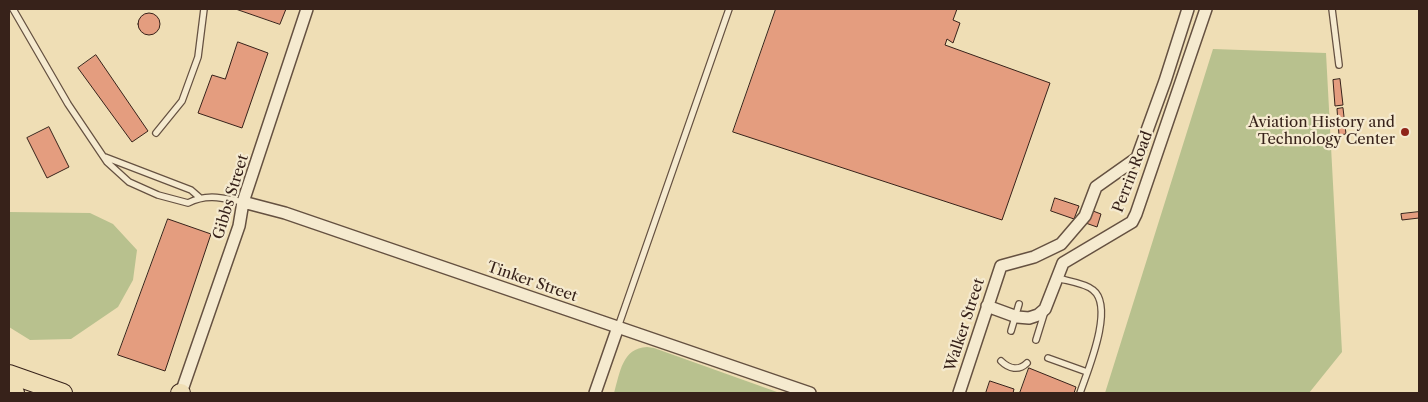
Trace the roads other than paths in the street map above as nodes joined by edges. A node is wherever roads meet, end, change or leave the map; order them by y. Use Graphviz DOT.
graph roads {
  1 [pos="13,9"];
  2 [pos="204,9"];
  3 [pos="307,9"];
  4 [pos="728,9"];
  5 [pos="1188,9"];
  6 [pos="1206,9"];
  7 [pos="1332,9"];
  8 [pos="1339,65"];
  9 [pos="156,133"];
  10 [pos="104,157"];
  11 [pos="199,197"];
  12 [pos="244,202"];
  13 [pos="1056,278"];
  14 [pos="1018,304"];
  15 [pos="987,306"];
  16 [pos="1045,309"];
  17 [pos="1014,316"];
  18 [pos="618,327"];
  19 [pos="1011,331"];
  20 [pos="1036,340"];
  21 [pos="1048,358"];
  22 [pos="1001,361"];
  23 [pos="1027,363"];
  24 [pos="1087,372"];
  25 [pos="9,374"];
  26 [pos="9,391"];
  27 [pos="14,393"];
  28 [pos="63,393"];
  29 [pos="181,393"];
  30 [pos="595,393"];
  31 [pos="810,393"];
  32 [pos="959,393"];
  33 [pos="1080,393"];
  1 -- 10 [label="lane"];
  2 -- 9 [label="lane"];
  3 -- 12 [label="street, Gibbs Street"];
  4 -- 18 [label="lane"];
  5 -- 15 [label="street, Walker Street"];
  6 -- 13 [label="street, Perrin Road"];
  7 -- 8 [label="lane"];
  10 -- 11 [label="lane"];
  10 -- 11 [label="lane"];
  11 -- 12 [label="lane"];
  12 -- 18 [label="street, Tinker Street"];
  12 -- 29 [label="street, Gibbs Street"];
  13 -- 16 [label="street, Perrin Road"];
  13 -- 24 [label="lane"];
  14 -- 17 [label="lane"];
  15 -- 17 [label="street"];
  15 -- 32 [label="street, Walker Street"];
  16 -- 17 [label="street"];
  16 -- 20 [label="lane"];
  17 -- 19 [label="lane"];
  18 -- 30 [label="street"];
  18 -- 31 [label="street, Tinker Street"];
  21 -- 24 [label="lane"];
  22 -- 23 [label="lane"];
  24 -- 33 [label="lane"];
  25 -- 28 [label="main road"];
  26 -- 27 [label="main road"];
}
